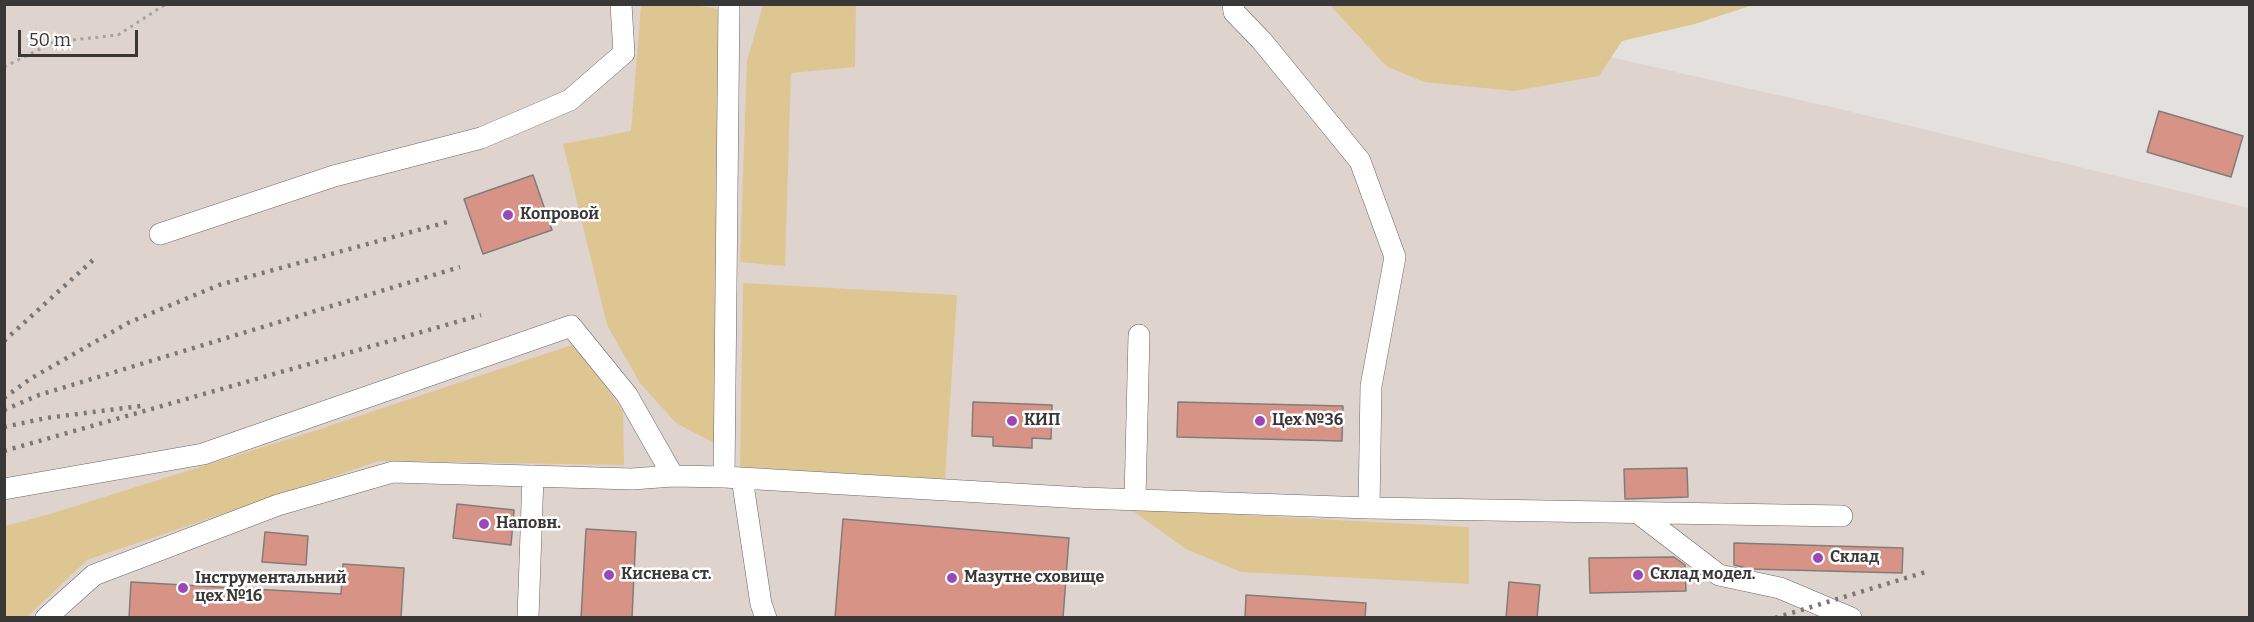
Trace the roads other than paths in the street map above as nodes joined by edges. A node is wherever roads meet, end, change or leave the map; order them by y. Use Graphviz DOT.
graph roads {
  1 [pos="621,4"];
  2 [pos="729,4"];
  3 [pos="1233,4"];
  4 [pos="160,234"];
  5 [pos="1139,335"];
  6 [pos="533,476"];
  7 [pos="673,476"];
  8 [pos="733,477"];
  9 [pos="4,489"];
  10 [pos="1135,499"];
  11 [pos="1369,508"];
  12 [pos="1638,513"];
  13 [pos="1842,516"];
  14 [pos="46,618"];
  15 [pos="528,618"];
  16 [pos="766,618"];
  17 [pos="1851,618"];
  1 -- 4 [label="lane"];
  2 -- 8 [label="lane"];
  3 -- 11 [label="lane"];
  5 -- 10 [label="lane"];
  6 -- 7 [label="lane"];
  6 -- 14 [label="lane"];
  6 -- 15 [label="lane"];
  7 -- 8 [label="lane"];
  7 -- 9 [label="lane"];
  8 -- 10 [label="lane"];
  8 -- 16 [label="lane"];
  10 -- 11 [label="lane"];
  11 -- 12 [label="lane"];
  12 -- 13 [label="lane"];
  12 -- 17 [label="lane"];
}
